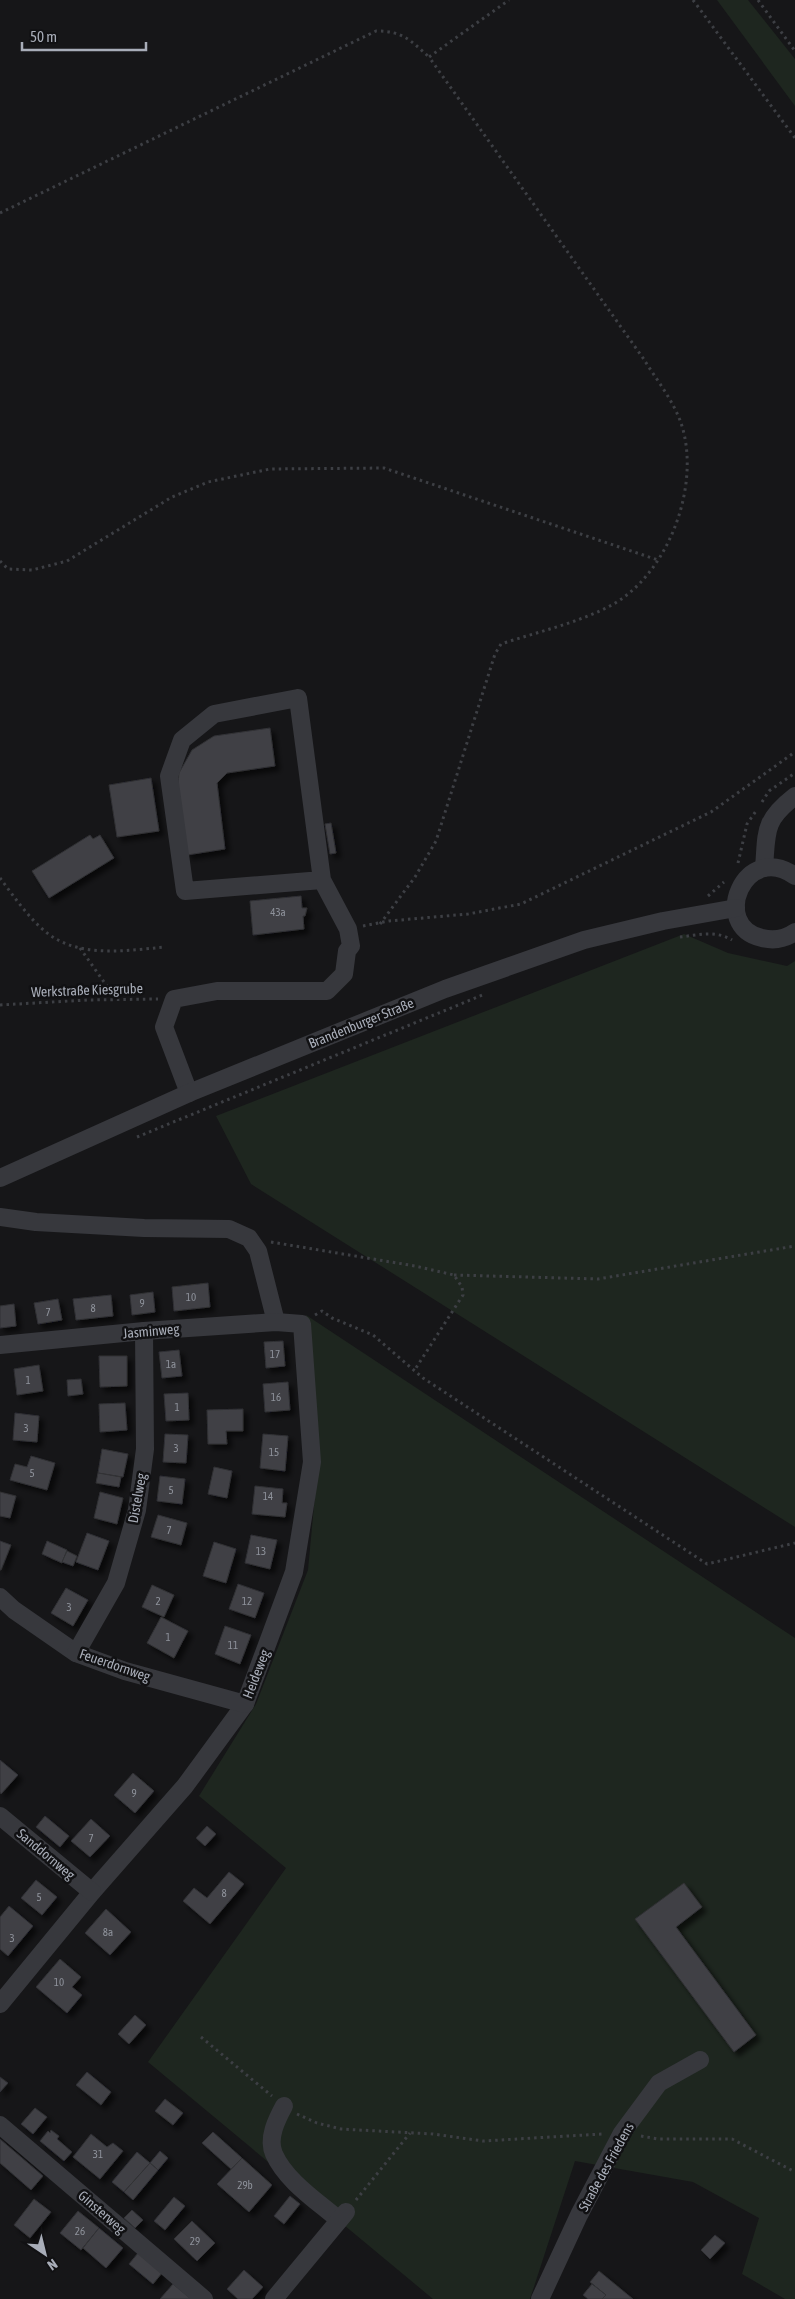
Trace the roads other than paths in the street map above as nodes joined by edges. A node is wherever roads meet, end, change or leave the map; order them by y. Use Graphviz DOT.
graph roads {
  1 [pos="795,796"];
  2 [pos="764,868"];
  3 [pos="795,876"];
  4 [pos="322,880"];
  5 [pos="736,908"];
  6 [pos="795,932"];
  7 [pos="189,1093"];
  8 [pos="0,1178"];
  9 [pos="0,1217"];
  10 [pos="276,1322"];
  11 [pos="302,1324"];
  12 [pos="144,1331"];
  13 [pos="0,1345"];
  14 [pos="0,1597"];
  15 [pos="76,1653"];
  16 [pos="245,1704"];
  17 [pos="0,1816"];
  18 [pos="92,1892"];
  19 [pos="0,2004"];
  20 [pos="700,2060"];
  21 [pos="284,2106"];
  22 [pos="0,2125"];
  23 [pos="280,2297"];
  24 [pos="204,2299"];
  25 [pos="540,2299"];
  1 -- 2 [label="street"];
  2 -- 3 [label="street"];
  2 -- 5 [label="street"];
  4 -- 4 [label="street"];
  4 -- 7 [label="street"];
  5 -- 6 [label="street"];
  5 -- 7 [label="street, Brandenburger Straße"];
  7 -- 8 [label="street, Brandenburger Straße"];
  9 -- 10 [label="street"];
  10 -- 11 [label="street, Jasminweg"];
  10 -- 12 [label="street, Jasminweg"];
  11 -- 16 [label="street, Heideweg"];
  12 -- 13 [label="street, Jasminweg"];
  12 -- 15 [label="street, Distelweg"];
  14 -- 15 [label="street, Feuerdornweg"];
  15 -- 16 [label="street, Feuerdornweg"];
  16 -- 18 [label="street, Heideweg"];
  17 -- 18 [label="street, Sanddornweg"];
  18 -- 19 [label="street, Heideweg"];
  20 -- 25 [label="street, Straße des Friedens"];
  21 -- 23 [label="street"];
  22 -- 24 [label="street, Ginsterweg"];
}
